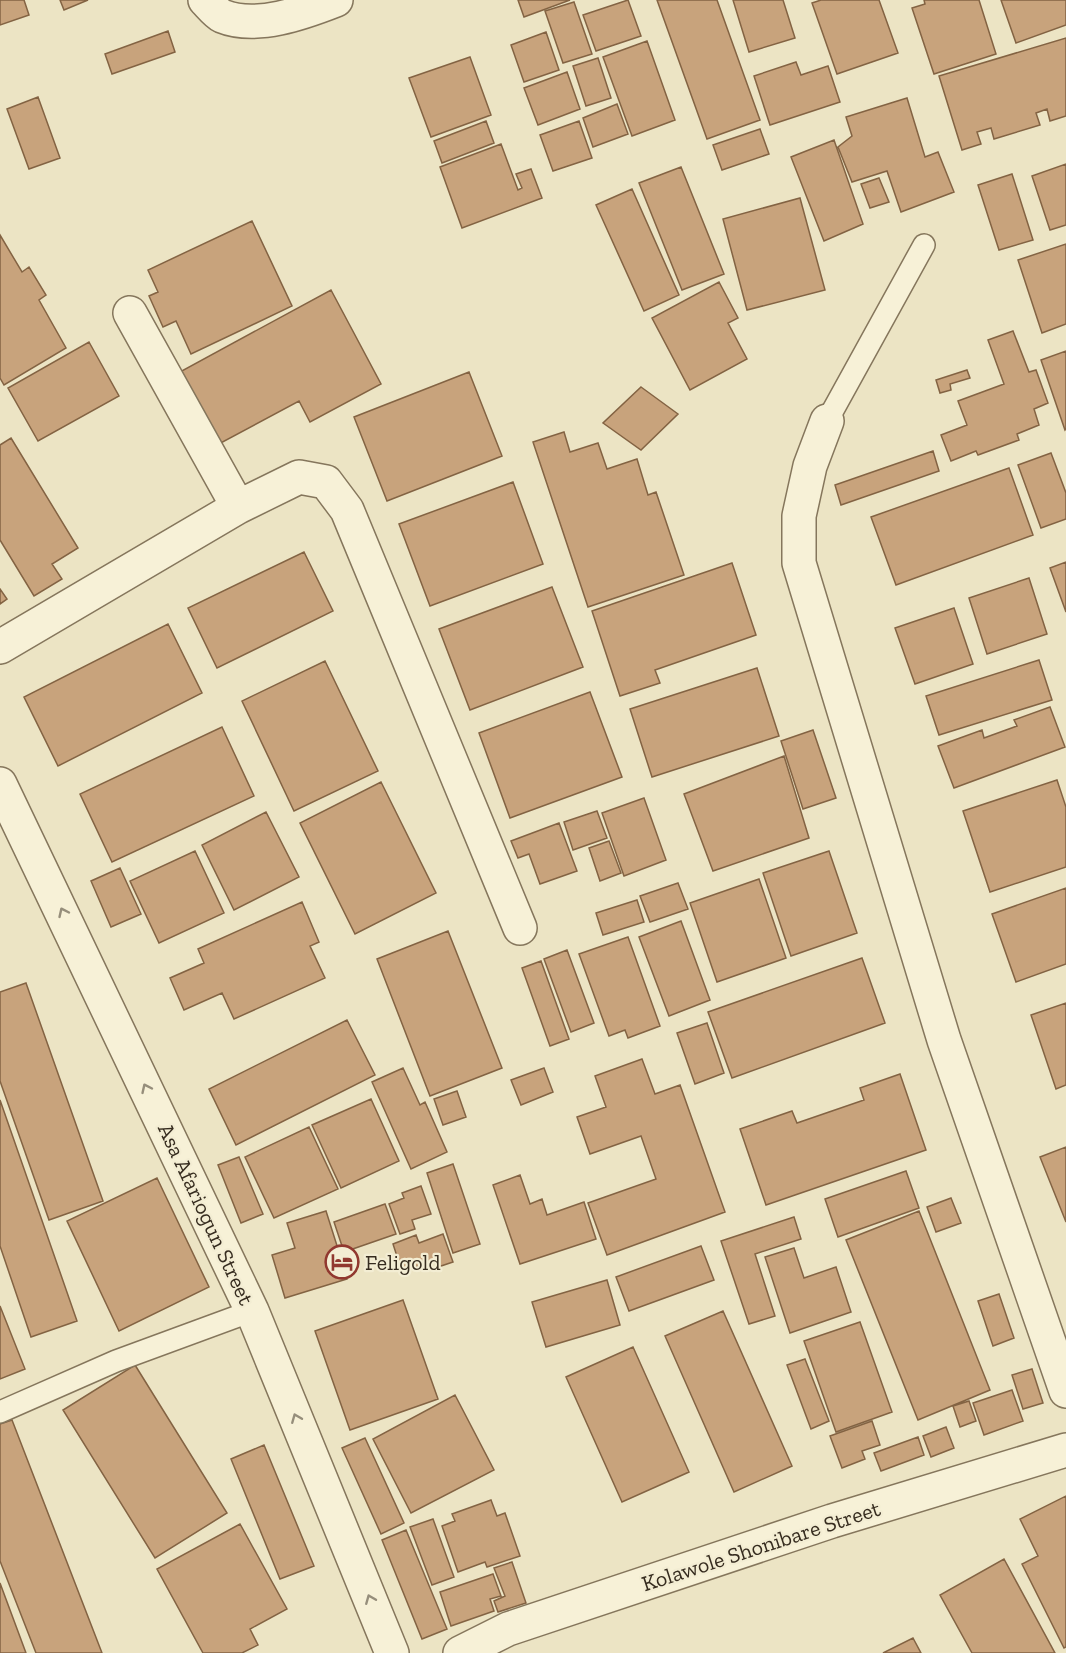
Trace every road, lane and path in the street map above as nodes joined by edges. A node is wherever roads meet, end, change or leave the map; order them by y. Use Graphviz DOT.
graph roads {
  1 [pos="336,0"];
  2 [pos="213,8"];
  3 [pos="924,245"];
  4 [pos="130,313"];
  5 [pos="827,421"];
  6 [pos="238,507"];
  7 [pos="0,647"];
  8 [pos="0,784"];
  9 [pos="520,928"];
  10 [pos="252,1311"];
  11 [pos="1066,1391"];
  12 [pos="0,1412"];
  13 [pos="1066,1450"];
  14 [pos="392,1653"];
  15 [pos="460,1653"];
  1 -- 2 [label="street"];
  3 -- 5 [label="lane"];
  4 -- 6 [label="street"];
  5 -- 11 [label="street"];
  6 -- 7 [label="street"];
  6 -- 9 [label="street"];
  10 -- 8 [label="street, Asa Afariogun Street, one-way"];
  10 -- 12 [label="lane"];
  14 -- 10 [label="street, Asa Afariogun Street, one-way"];
  13 -- 15 [label="street, Kolawole Shonibare Street"];
}
